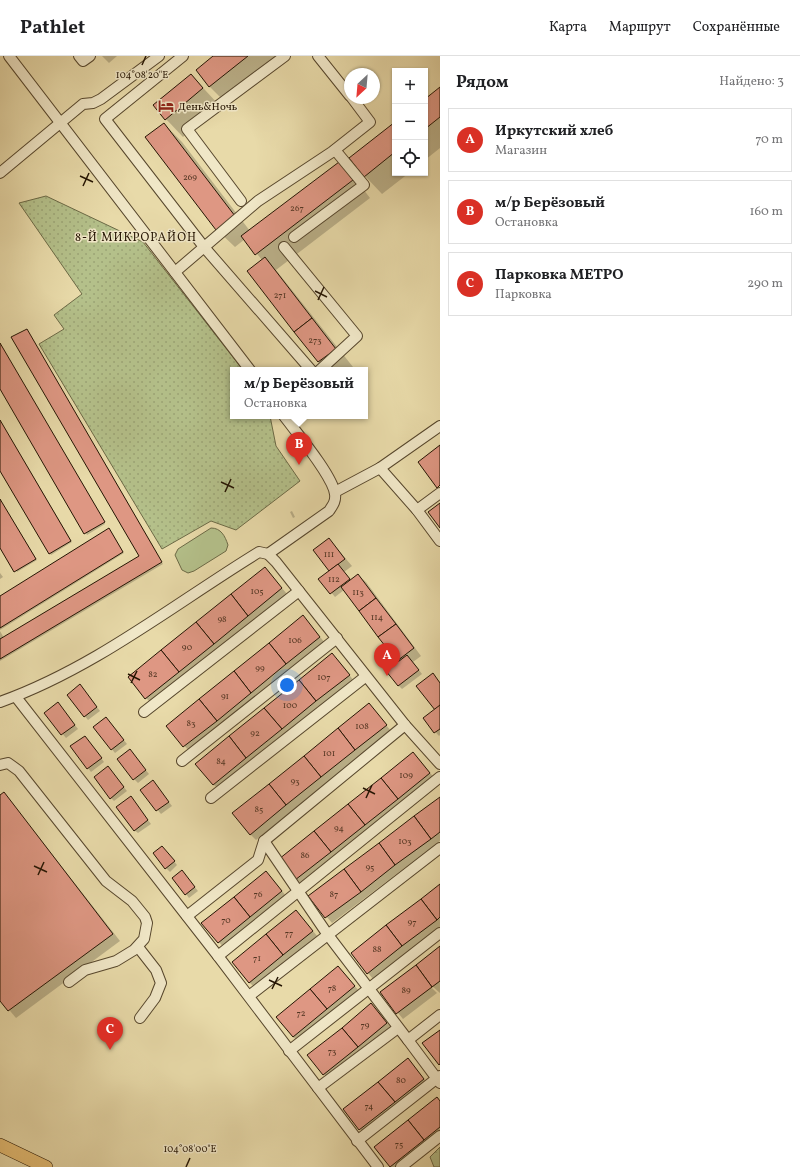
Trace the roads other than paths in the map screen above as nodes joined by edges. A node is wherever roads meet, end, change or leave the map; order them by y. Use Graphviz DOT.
graph roads {
  1 [pos="9,56"];
  2 [pos="79,56"];
  3 [pos="90,56"];
  4 [pos="159,56"];
  5 [pos="285,56"];
  6 [pos="318,56"];
  7 [pos="179,57"];
  8 [pos="344,88"];
  9 [pos="356,104"];
  10 [pos="60,123"];
  11 [pos="334,150"];
  12 [pos="0,173"];
  13 [pos="241,201"];
  14 [pos="294,237"];
  15 [pos="204,247"];
  16 [pos="284,247"];
  17 [pos="175,272"];
  18 [pos="248,367"];
  19 [pos="308,367"];
  20 [pos="323,367"];
  21 [pos="286,419"];
  22 [pos="440,426"];
  23 [pos="380,468"];
  24 [pos="335,492"];
  25 [pos="440,493"];
  26 [pos="416,510"];
  27 [pos="440,541"];
  28 [pos="268,554"];
  29 [pos="299,591"];
  30 [pos="337,638"];
  31 [pos="365,677"];
  32 [pos="16,696"];
  33 [pos="0,702"];
  34 [pos="144,712"];
  35 [pos="404,725"];
  36 [pos="182,761"];
  37 [pos="440,764"];
  38 [pos="0,765"];
  39 [pos="440,777"];
  40 [pos="211,798"];
  41 [pos="264,841"];
  42 [pos="440,848"];
  43 [pos="298,891"];
  44 [pos="187,916"];
  45 [pos="440,933"];
  46 [pos="328,935"];
  47 [pos="138,947"];
  48 [pos="218,956"];
  49 [pos="69,982"];
  50 [pos="369,989"];
  51 [pos="249,996"];
  52 [pos="440,1015"];
  53 [pos="140,1018"];
  54 [pos="398,1028"];
  55 [pos="408,1040"];
  56 [pos="289,1051"];
  57 [pos="439,1079"];
  58 [pos="318,1088"];
  59 [pos="440,1136"];
  60 [pos="357,1141"];
  61 [pos="0,1145"];
  62 [pos="46,1167"];
  63 [pos="378,1167"];
  64 [pos="401,1167"];
  1 -- 10 [label="street"];
  2 -- 3 [label="street"];
  4 -- 10 [label="street"];
  5 -- 13 [label="street"];
  6 -- 8 [label="street"];
  7 -- 15 [label="street"];
  9 -- 11 [label="street"];
  10 -- 12 [label="street"];
  10 -- 17 [label="street"];
  11 -- 14 [label="street"];
  11 -- 15 [label="street"];
  15 -- 17 [label="street"];
  15 -- 19 [label="street"];
  16 -- 20 [label="street"];
  17 -- 18 [label="street"];
  21 -- 24 [label="street"];
  22 -- 23 [label="street"];
  23 -- 24 [label="street"];
  23 -- 26 [label="street"];
  24 -- 28 [label="street"];
  25 -- 26 [label="street"];
  26 -- 27 [label="street"];
  28 -- 29 [label="street"];
  28 -- 32 [label="street"];
  29 -- 30 [label="street"];
  29 -- 34 [label="street"];
  30 -- 31 [label="street"];
  30 -- 36 [label="street"];
  31 -- 35 [label="street"];
  31 -- 40 [label="street"];
  32 -- 33 [label="street"];
  32 -- 44 [label="street"];
  35 -- 37 [label="street"];
  35 -- 41 [label="street"];
  38 -- 47 [label="street"];
  39 -- 43 [label="street"];
  41 -- 43 [label="street"];
  41 -- 44 [label="street"];
  42 -- 46 [label="street"];
  43 -- 46 [label="street"];
  43 -- 48 [label="street"];
  44 -- 48 [label="street"];
  45 -- 50 [label="street"];
  46 -- 50 [label="street"];
  46 -- 51 [label="street"];
  47 -- 49 [label="street"];
  47 -- 53 [label="street"];
  48 -- 51 [label="street"];
  50 -- 54 [label="street"];
  50 -- 56 [label="street"];
  51 -- 56 [label="street"];
  52 -- 55 [label="street"];
  54 -- 55 [label="street"];
  54 -- 58 [label="street"];
  55 -- 57 [label="street"];
  56 -- 58 [label="street"];
  57 -- 60 [label="street"];
  58 -- 60 [label="street"];
  59 -- 64 [label="street"];
  60 -- 63 [label="street"];
  61 -- 62 [label="main road"];
}
